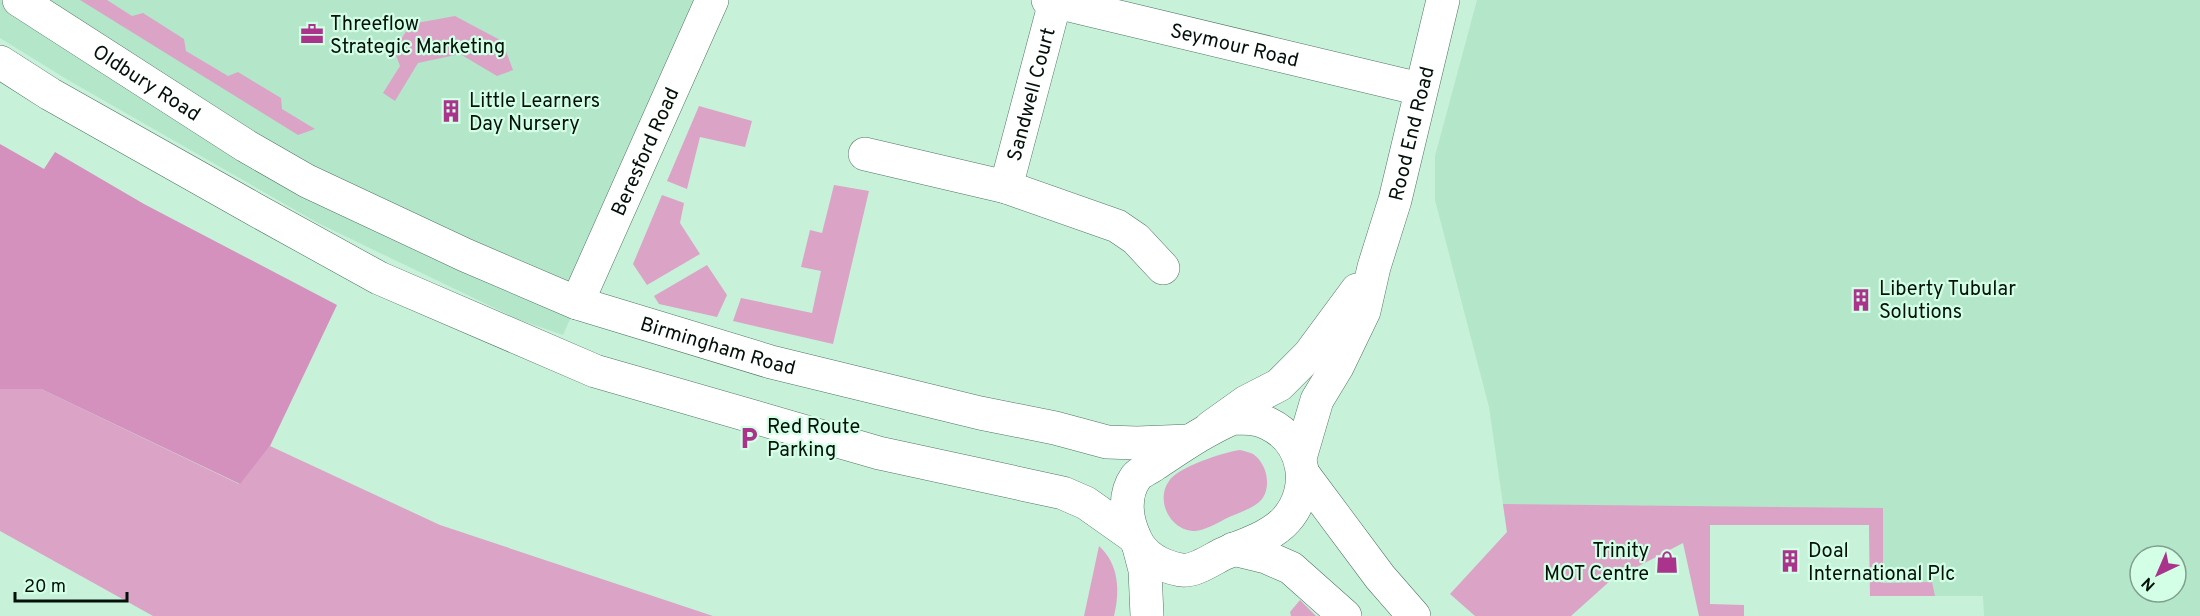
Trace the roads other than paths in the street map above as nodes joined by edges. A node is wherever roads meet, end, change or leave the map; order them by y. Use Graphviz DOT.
graph roads {
  1 [pos="19,0"];
  2 [pos="712,0"];
  3 [pos="1443,0"];
  4 [pos="1051,1"];
  5 [pos="0,62"];
  6 [pos="1420,89"];
  7 [pos="865,154"];
  8 [pos="275,163"];
  9 [pos="1006,187"];
  10 [pos="1374,267"];
  11 [pos="1163,268"];
  12 [pos="577,303"];
  13 [pos="1199,435"];
  14 [pos="1302,466"];
  15 [pos="1137,542"];
  16 [pos="1233,549"];
  17 [pos="1193,568"];
  18 [pos="1148,614"];
  19 [pos="1345,616"];
  20 [pos="1414,616"];
  1 -- 8 [label="main road, Oldbury Road"];
  2 -- 12 [label="main road, Beresford Road"];
  3 -- 6 [label="main road, Rood End Road"];
  4 -- 6 [label="main road, Seymour Road"];
  4 -- 9 [label="main road, Sandwell Court"];
  5 -- 15 [label="main road"];
  6 -- 10 [label="main road, Rood End Road"];
  7 -- 9 [label="main road, Sandwell Court"];
  8 -- 12 [label="main road, Birmingham Road"];
  9 -- 11 [label="main road, Sandwell Court"];
  10 -- 13 [label="main road, Rood End Road"];
  10 -- 14 [label="main road, Rood End Road"];
  12 -- 13 [label="main road, Birmingham Road"];
  13 -- 14 [label="main road, Birmingham Road"];
  13 -- 15 [label="main road, Birmingham Road"];
  14 -- 16 [label="main road"];
  14 -- 20 [label="main road, Birmingham Road"];
  15 -- 17 [label="main road"];
  15 -- 18 [label="main road, Birmingham Road"];
  16 -- 17 [label="main road"];
  16 -- 19 [label="main road"];
  17 -- 18 [label="main road"];
}
